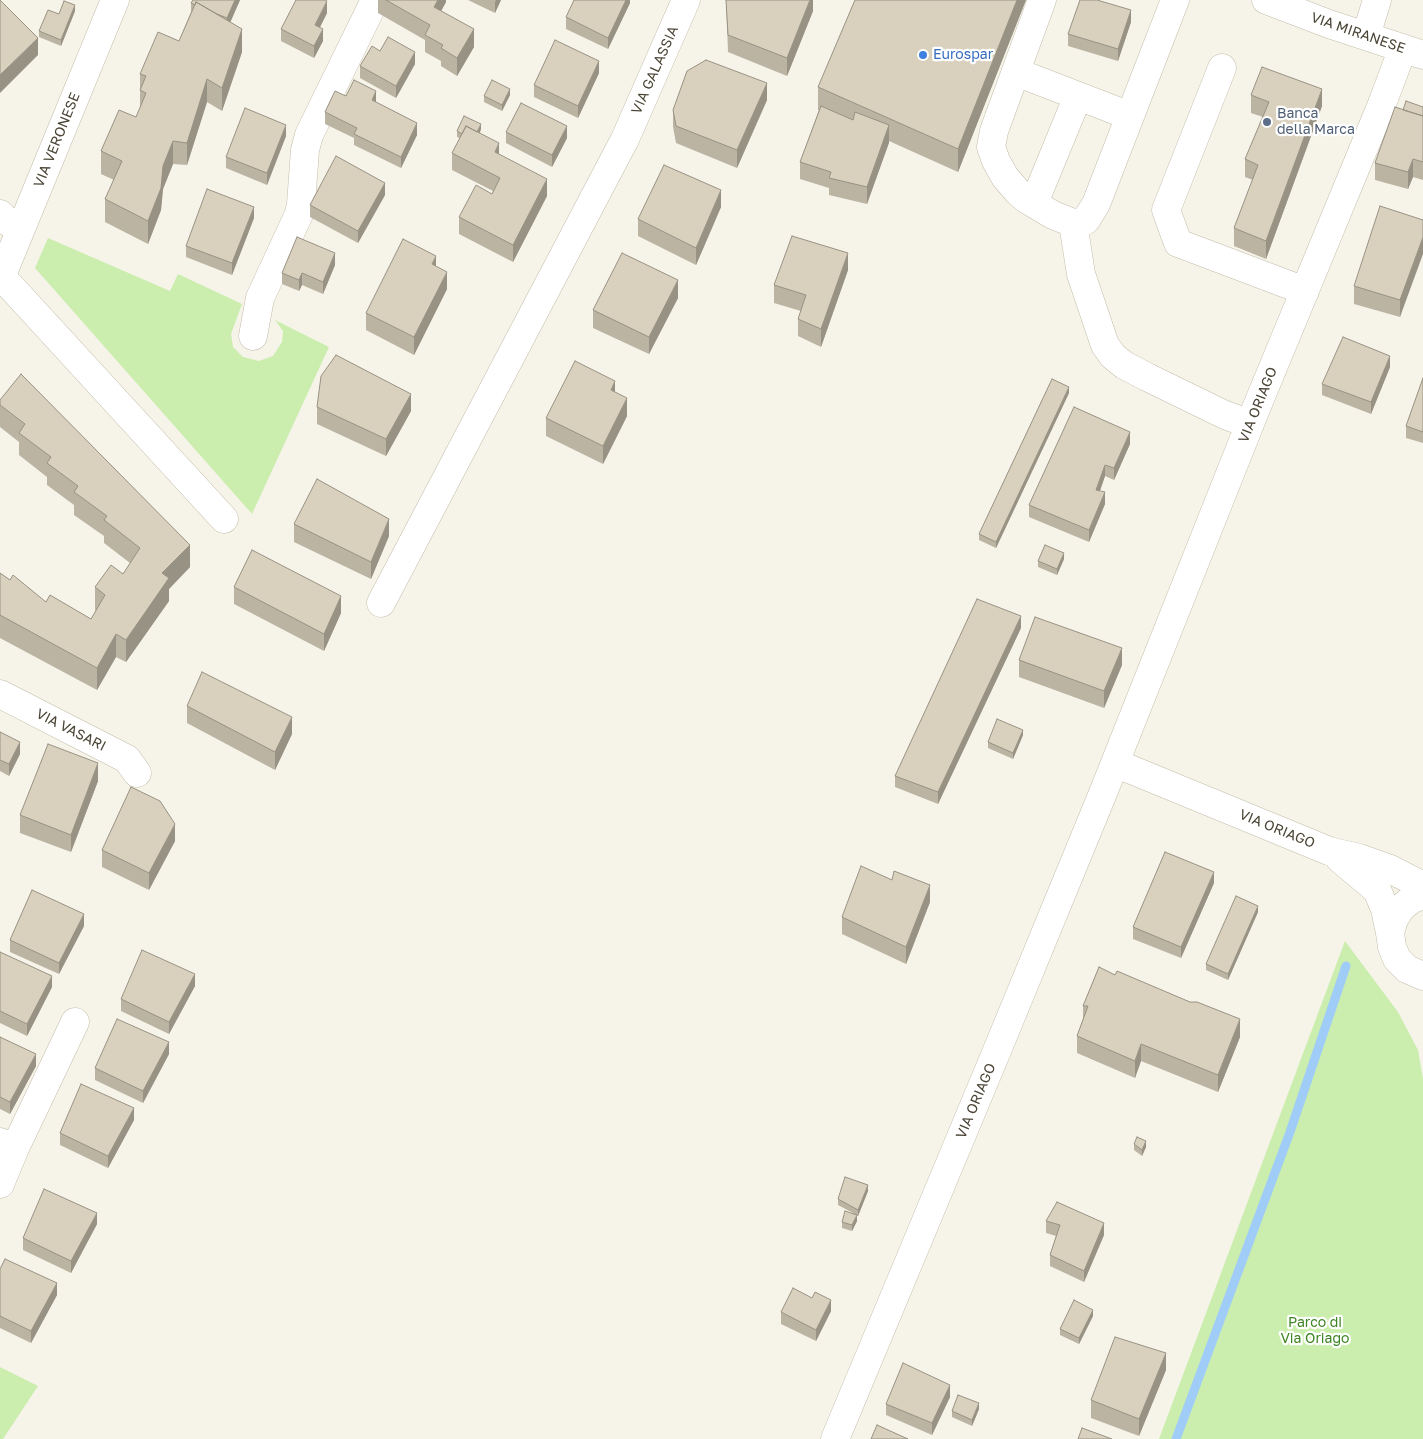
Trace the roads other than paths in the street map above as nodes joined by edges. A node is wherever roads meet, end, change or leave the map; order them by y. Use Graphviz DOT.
graph roads {
  1 [pos="115,0"];
  2 [pos="375,0"];
  3 [pos="686,0"];
  4 [pos="1042,0"];
  5 [pos="1175,0"];
  6 [pos="1266,0"];
  7 [pos="1377,0"];
  8 [pos="1366,36"];
  9 [pos="1413,52"];
  10 [pos="1222,68"];
  11 [pos="1016,72"];
  12 [pos="1078,96"];
  13 [pos="1130,116"];
  14 [pos="1034,203"];
  15 [pos="10,221"];
  16 [pos="1073,223"];
  17 [pos="0,280"];
  18 [pos="1305,292"];
  19 [pos="253,336"];
  20 [pos="1250,424"];
  21 [pos="224,519"];
  22 [pos="381,603"];
  23 [pos="0,694"];
  24 [pos="1115,763"];
  25 [pos="137,773"];
  26 [pos="1329,851"];
  27 [pos="1423,886"];
  28 [pos="1423,895"];
  29 [pos="1390,933"];
  30 [pos="1421,978"];
  31 [pos="75,1022"];
  32 [pos="8,1145"];
  33 [pos="0,1184"];
  34 [pos="835,1439"];
  1 -- 15 [label="street, VIA VERONESE"];
  2 -- 19 [label="street"];
  3 -- 22 [label="street, VIA GALASSIA"];
  4 -- 11 [label="street"];
  5 -- 13 [label="street"];
  6 -- 8 [label="street, VIA MIRANESE"];
  7 -- 8 [label="street"];
  8 -- 9 [label="street, VIA MIRANESE"];
  9 -- 18 [label="street, VIA ORIAGO"];
  10 -- 18 [label="street"];
  11 -- 12 [label="street"];
  11 -- 14 [label="street"];
  12 -- 13 [label="street"];
  12 -- 14 [label="street"];
  13 -- 16 [label="street"];
  14 -- 16 [label="street"];
  15 -- 17 [label="street, VIA VERONESE"];
  16 -- 20 [label="street"];
  17 -- 21 [label="street"];
  18 -- 20 [label="street, VIA ORIAGO"];
  20 -- 24 [label="street, VIA ORIAGO"];
  23 -- 25 [label="street, VIA VASARI"];
  24 -- 26 [label="street, VIA ORIAGO"];
  24 -- 34 [label="street, VIA ORIAGO"];
  26 -- 27 [label="street, VIA ORIAGO"];
  26 -- 29 [label="street, VIA ORIAGO"];
  28 -- 29 [label="street"];
  29 -- 30 [label="street, VIA ORIAGO"];
  31 -- 32 [label="street"];
  32 -- 33 [label="street"];
}
